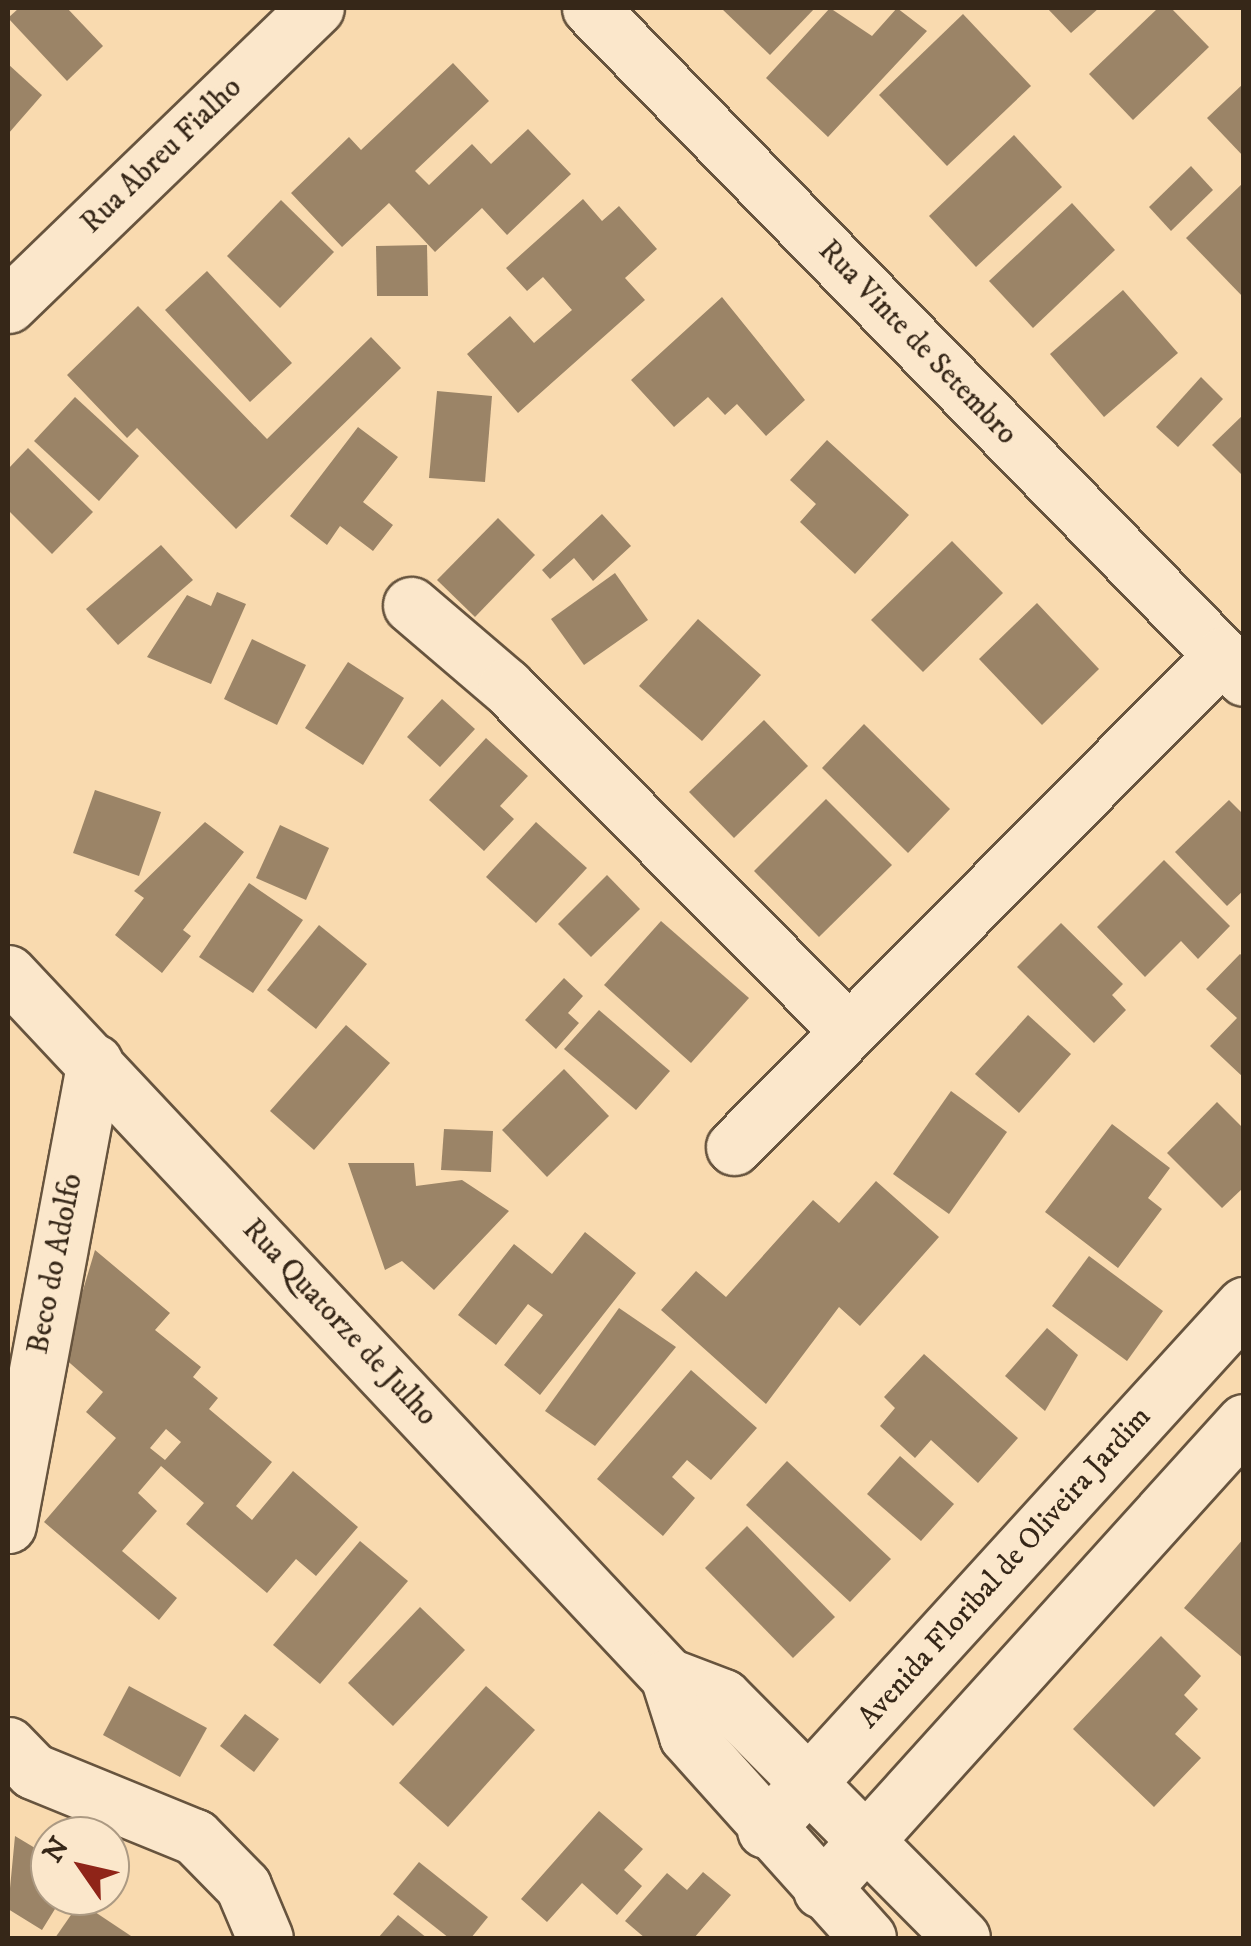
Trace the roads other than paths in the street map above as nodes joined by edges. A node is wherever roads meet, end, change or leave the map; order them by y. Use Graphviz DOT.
graph roads {
  1 [pos="316,8"];
  2 [pos="590,8"];
  3 [pos="8,305"];
  4 [pos="411,605"];
  5 [pos="1233,667"];
  6 [pos="8,973"];
  7 [pos="847,1028"];
  8 [pos="95,1062"];
  9 [pos="734,1147"];
  10 [pos="1244,1305"];
  11 [pos="1172,1384"];
  12 [pos="1236,1431"];
  13 [pos="8,1526"];
  14 [pos="668,1676"];
  15 [pos="8,1745"];
  16 [pos="810,1784"];
  17 [pos="765,1830"];
  18 [pos="864,1842"];
  19 [pos="821,1890"];
  20 [pos="265,1938"];
  21 [pos="868,1938"];
  22 [pos="962,1938"];
  1 -- 3 [label="street, Rua Abreu Fialho"];
  2 -- 5 [label="street, Rua Vinte de Setembro"];
  4 -- 7 [label="street"];
  5 -- 7 [label="street"];
  6 -- 8 [label="street, Rua Quatorze de Julho"];
  7 -- 9 [label="street"];
  8 -- 13 [label="street, Beco do Adolfo"];
  8 -- 14 [label="street, Rua Quatorze de Julho"];
  10 -- 11 [label="street, Avenida Floribal de Oliveira Jardim"];
  11 -- 12 [label="street"];
  11 -- 16 [label="street, Avenida Floribal de Oliveira Jardim"];
  12 -- 18 [label="street"];
  14 -- 16 [label="street, Rua Quatorze de Julho"];
  14 -- 17 [label="street, Rua Quatorze de Julho"];
  15 -- 20 [label="street"];
  16 -- 17 [label="street, Avenida Floribal de Oliveira Jardim"];
  16 -- 18 [label="street, Rua Quatorze de Julho"];
  17 -- 19 [label="street, Rua Quatorze de Julho"];
  18 -- 19 [label="street"];
  18 -- 22 [label="street, Rua Quatorze de Julho"];
  19 -- 21 [label="street, Rua Quatorze de Julho"];
}
